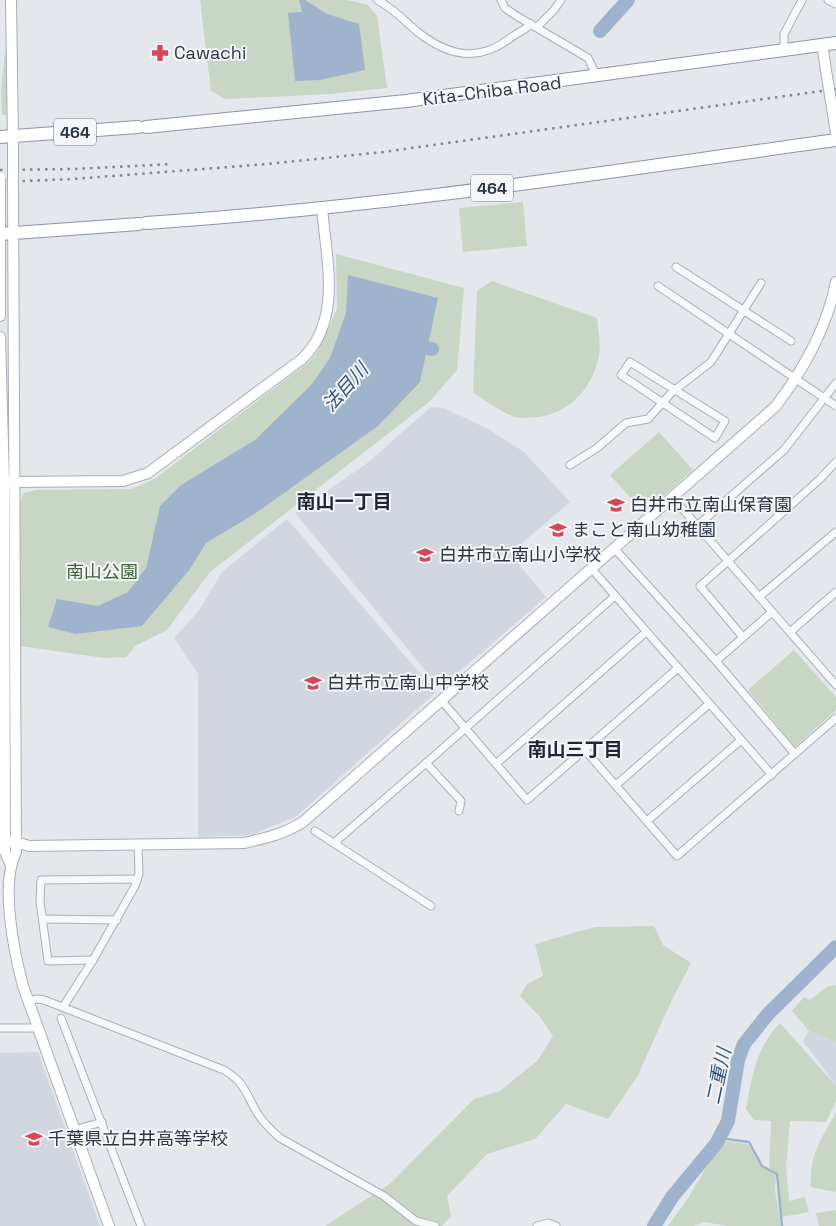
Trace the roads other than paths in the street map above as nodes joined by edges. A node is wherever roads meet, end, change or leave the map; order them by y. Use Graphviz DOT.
graph roads {
  1 [pos="11,0"];
  2 [pos="377,0"];
  3 [pos="501,0"];
  4 [pos="561,0"];
  5 [pos="802,0"];
  6 [pos="828,0"];
  7 [pos="836,4"];
  8 [pos="534,26"];
  9 [pos="836,42"];
  10 [pos="823,48"];
  11 [pos="784,50"];
  12 [pos="597,77"];
  13 [pos="836,134"];
  14 [pos="9,138"];
  15 [pos="836,140"];
  16 [pos="0,178"];
  17 [pos="322,208"];
  18 [pos="0,229"];
  19 [pos="14,230"];
  20 [pos="0,234"];
  21 [pos="676,267"];
  22 [pos="836,282"];
  23 [pos="760,283"];
  24 [pos="658,286"];
  25 [pos="744,310"];
  26 [pos="0,316"];
  27 [pos="730,333"];
  28 [pos="0,337"];
  29 [pos="791,341"];
  30 [pos="796,377"];
  31 [pos="836,383"];
  32 [pos="676,389"];
  33 [pos="826,398"];
  34 [pos="662,402"];
  35 [pos="836,406"];
  36 [pos="2,426"];
  37 [pos="836,462"];
  38 [pos="570,465"];
  39 [pos="2,482"];
  40 [pos="15,482"];
  41 [pos="673,498"];
  42 [pos="697,526"];
  43 [pos="836,532"];
  44 [pos="614,548"];
  45 [pos="728,562"];
  46 [pos="591,568"];
  47 [pos="836,592"];
  48 [pos="615,596"];
  49 [pos="759,597"];
  50 [pos="772,612"];
  51 [pos="646,632"];
  52 [pos="790,632"];
  53 [pos="742,636"];
  54 [pos="716,661"];
  55 [pos="678,668"];
  56 [pos="836,685"];
  57 [pos="441,700"];
  58 [pos="709,704"];
  59 [pos="836,718"];
  60 [pos="464,730"];
  61 [pos="741,740"];
  62 [pos="584,750"];
  63 [pos="795,754"];
  64 [pos="426,763"];
  65 [pos="496,764"];
  66 [pos="772,775"];
  67 [pos="616,785"];
  68 [pos="459,811"];
  69 [pos="647,821"];
  70 [pos="315,831"];
  71 [pos="334,843"];
  72 [pos="138,845"];
  73 [pos="2,847"];
  74 [pos="16,847"];
  75 [pos="10,863"];
  76 [pos="137,879"];
  77 [pos="431,906"];
  78 [pos="5,912"];
  79 [pos="44,919"];
  80 [pos="117,920"];
  81 [pos="94,960"];
  82 [pos="28,1001"];
  83 [pos="63,1007"];
  84 [pos="61,1018"];
  85 [pos="0,1028"];
  86 [pos="37,1028"];
  87 [pos="102,1122"];
  88 [pos="74,1130"];
  89 [pos="109,1226"];
  90 [pos="141,1226"];
  91 [pos="435,1226"];
  92 [pos="537,1226"];
  93 [pos="556,1226"];
  1 -- 14 [label="street"];
  2 -- 8 [label="street"];
  3 -- 8 [label="street"];
  4 -- 8 [label="street"];
  5 -- 11 [label="street"];
  6 -- 7 [label="street"];
  8 -- 12 [label="street"];
  9 -- 10 [label="highway, Kita-Chiba Road / 464"];
  10 -- 11 [label="highway, Kita-Chiba Road / 464"];
  10 -- 13 [label="street, bridge"];
  11 -- 12 [label="highway, Kita-Chiba Road / 464"];
  12 -- 14 [label="highway, Kita-Chiba Road / 464"];
  14 -- 19 [label="street, bridge"];
  15 -- 17 [label="highway, 464"];
  16 -- 18 [label="street"];
  17 -- 19 [label="highway, 464"];
  17 -- 40 [label="street"];
  18 -- 20 [label="street"];
  19 -- 20 [label="highway, 464"];
  19 -- 40 [label="street"];
  20 -- 26 [label="street"];
  21 -- 25 [label="street"];
  22 -- 30 [label="street"];
  23 -- 25 [label="street"];
  24 -- 27 [label="street"];
  25 -- 27 [label="street"];
  25 -- 29 [label="street"];
  27 -- 30 [label="street"];
  27 -- 32 [label="street"];
  28 -- 36 [label="street"];
  30 -- 33 [label="street"];
  30 -- 41 [label="street"];
  31 -- 33 [label="street"];
  32 -- 34 [label="street"];
  32 -- 34 [label="street"];
  32 -- 34 [label="street"];
  33 -- 35 [label="street"];
  33 -- 42 [label="street"];
  34 -- 38 [label="street"];
  36 -- 39 [label="street"];
  37 -- 45 [label="street"];
  39 -- 40 [label="street"];
  39 -- 73 [label="street"];
  40 -- 74 [label="street"];
  41 -- 42 [label="street"];
  41 -- 44 [label="street"];
  42 -- 45 [label="street"];
  43 -- 49 [label="street"];
  44 -- 46 [label="street"];
  44 -- 54 [label="street"];
  45 -- 49 [label="street"];
  45 -- 53 [label="street"];
  46 -- 48 [label="street"];
  46 -- 57 [label="street"];
  47 -- 52 [label="street"];
  48 -- 51 [label="street"];
  48 -- 60 [label="street"];
  49 -- 50 [label="street"];
  50 -- 52 [label="street"];
  50 -- 53 [label="street"];
  51 -- 55 [label="street"];
  51 -- 65 [label="street"];
  52 -- 56 [label="street"];
  53 -- 54 [label="street"];
  54 -- 63 [label="street"];
  55 -- 58 [label="street"];
  55 -- 62 [label="street"];
  57 -- 60 [label="street"];
  57 -- 72 [label="street"];
  58 -- 61 [label="street"];
  58 -- 67 [label="street"];
  59 -- 63 [label="street"];
  60 -- 64 [label="street"];
  60 -- 65 [label="street"];
  61 -- 66 [label="street"];
  61 -- 69 [label="street"];
  62 -- 65 [label="street"];
  62 -- 67 [label="street"];
  63 -- 66 [label="street"];
  64 -- 68 [label="street"];
  64 -- 71 [label="street"];
  66 -- 69 [label="street"];
  67 -- 69 [label="street"];
  70 -- 71 [label="street"];
  71 -- 77 [label="street"];
  72 -- 74 [label="street"];
  72 -- 76 [label="street"];
  73 -- 74 [label="street"];
  73 -- 75 [label="street"];
  74 -- 75 [label="street"];
  75 -- 78 [label="street"];
  76 -- 79 [label="street"];
  76 -- 80 [label="street"];
  78 -- 82 [label="street"];
  79 -- 80 [label="street"];
  79 -- 81 [label="street"];
  80 -- 81 [label="street"];
  81 -- 83 [label="street"];
  82 -- 83 [label="street"];
  82 -- 86 [label="street"];
  83 -- 91 [label="street"];
  84 -- 87 [label="street"];
  85 -- 86 [label="street"];
  86 -- 88 [label="street"];
  87 -- 88 [label="street"];
  87 -- 90 [label="street"];
  88 -- 89 [label="street"];
  92 -- 93 [label="street"];
}
